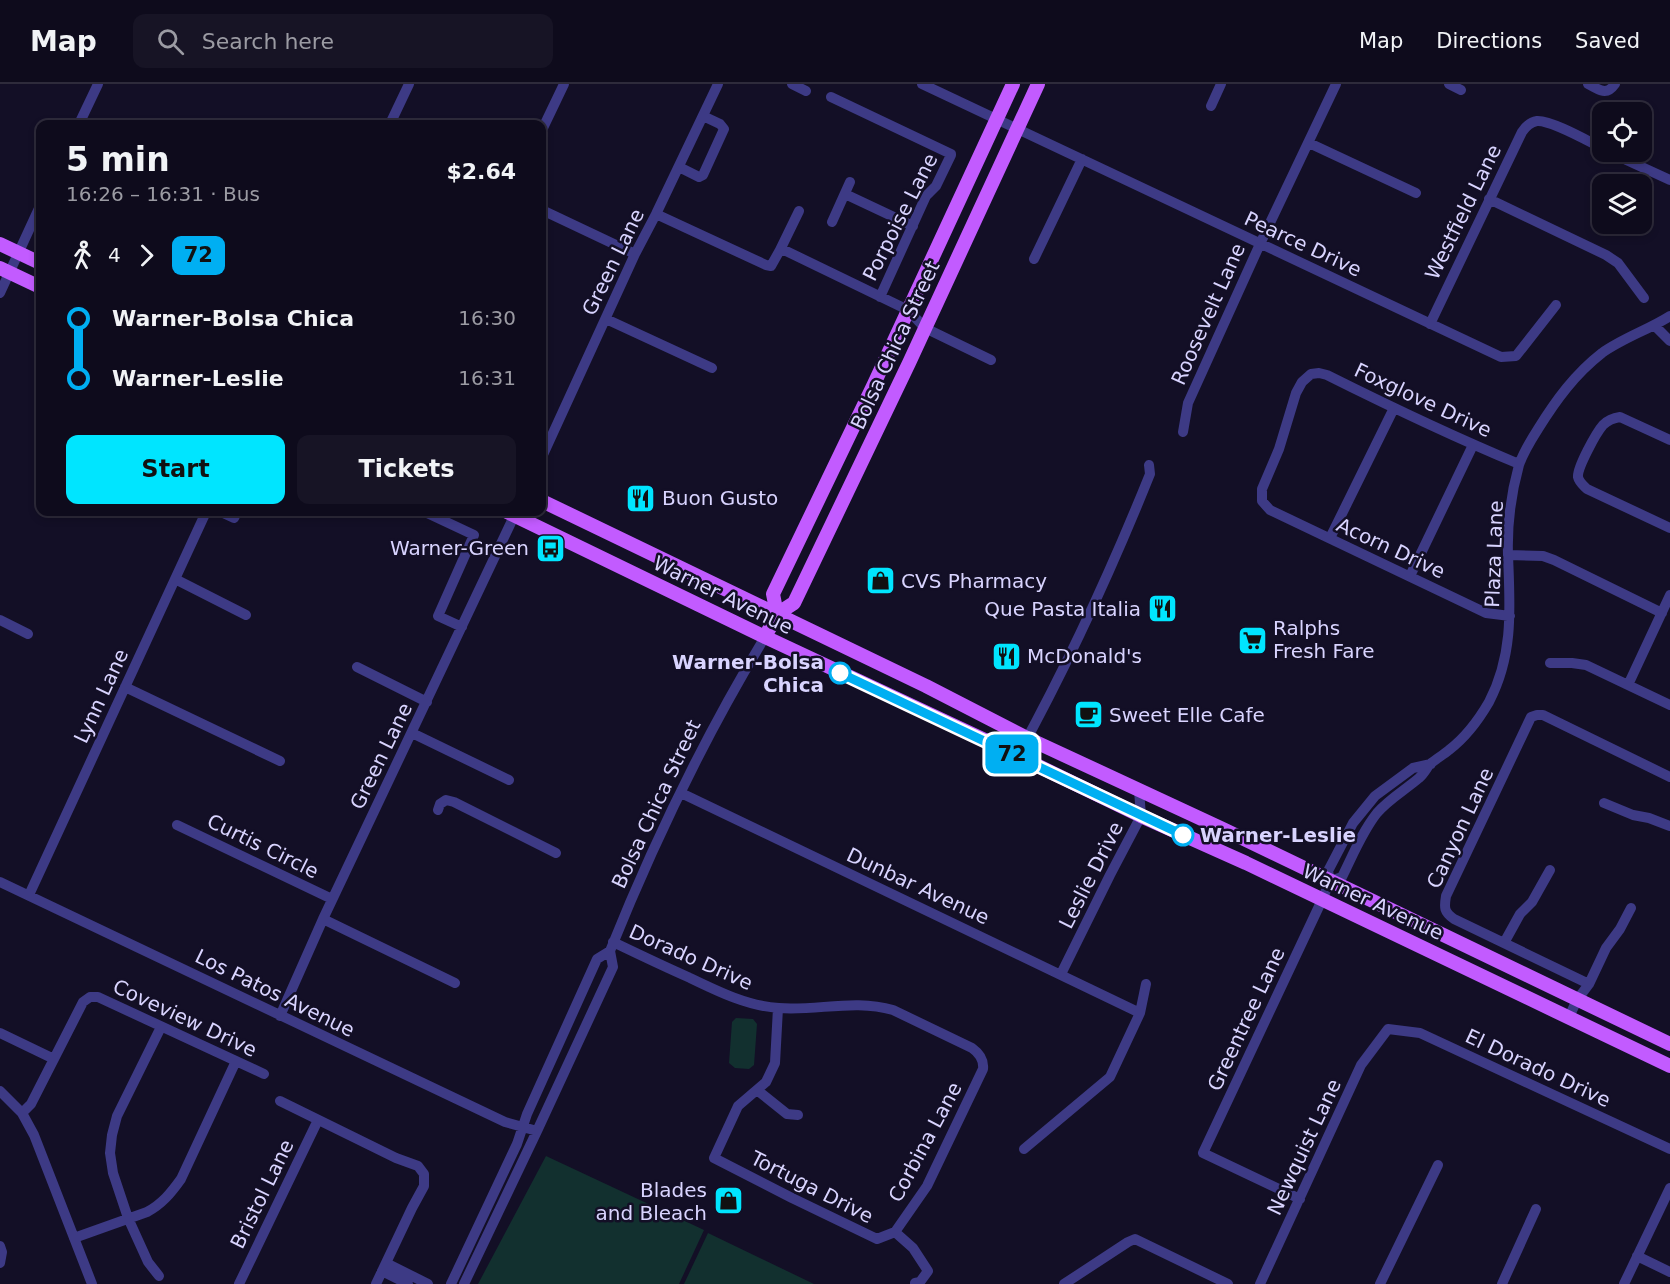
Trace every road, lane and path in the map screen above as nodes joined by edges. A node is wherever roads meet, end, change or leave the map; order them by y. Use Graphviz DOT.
graph roads {
  1 [pos="98,84"];
  2 [pos="409,84"];
  3 [pos="564,84"];
  4 [pos="718,84"];
  5 [pos="792,84"];
  6 [pos="922,84"];
  7 [pos="1013,84"];
  8 [pos="1038,84"];
  9 [pos="1221,84"];
  10 [pos="1336,84"];
  11 [pos="1449,84"];
  12 [pos="1588,84"];
  13 [pos="1615,84"];
  14 [pos="1461,90"];
  15 [pos="806,91"];
  16 [pos="831,97"];
  17 [pos="1210,106"];
  18 [pos="703,116"];
  19 [pos="81,120"];
  20 [pos="392,120"];
  21 [pos="996,120"];
  22 [pos="546,122"];
  23 [pos="1017,129"];
  24 [pos="1309,143"];
  25 [pos="1592,143"];
  26 [pos="1082,159"];
  27 [pos="1631,162"];
  28 [pos="679,167"];
  29 [pos="1670,180"];
  30 [pos="850,182"];
  31 [pos="1416,193"];
  32 [pos="844,194"];
  33 [pos="1489,199"];
  34 [pos="799,210"];
  35 [pos="546,212"];
  36 [pos="656,214"];
  37 [pos="36,215"];
  38 [pos="831,222"];
  39 [pos="913,226"];
  40 [pos="0,244"];
  41 [pos="1260,244"];
  42 [pos="780,250"];
  43 [pos="19,253"];
  44 [pos="635,254"];
  45 [pos="1034,259"];
  46 [pos="36,261"];
  47 [pos="5,270"];
  48 [pos="36,285"];
  49 [pos="0,293"];
  50 [pos="880,297"];
  51 [pos="1644,298"];
  52 [pos="1556,305"];
  53 [pos="908,310"];
  54 [pos="1670,316"];
  55 [pos="606,319"];
  56 [pos="1430,324"];
  57 [pos="1655,326"];
  58 [pos="925,328"];
  59 [pos="1670,341"];
  60 [pos="991,360"];
  61 [pos="712,368"];
  62 [pos="1394,408"];
  63 [pos="852,430"];
  64 [pos="1183,432"];
  65 [pos="872,439"];
  66 [pos="1670,440"];
  67 [pos="1473,445"];
  68 [pos="546,448"];
  69 [pos="1519,464"];
  70 [pos="1149,465"];
  71 [pos="1262,501"];
  72 [pos="546,503"];
  73 [pos="204,516"];
  74 [pos="434,516"];
  75 [pos="511,516"];
  76 [pos="518,516"];
  77 [pos="1670,528"];
  78 [pos="1330,538"];
  79 [pos="1508,555"];
  80 [pos="1410,576"];
  81 [pos="175,579"];
  82 [pos="1670,595"];
  83 [pos="1662,613"];
  84 [pos="777,614"];
  85 [pos="246,615"];
  86 [pos="1510,616"];
  87 [pos="0,620"];
  88 [pos="462,627"];
  89 [pos="28,633"];
  90 [pos="765,637"];
  91 [pos="1550,663"];
  92 [pos="357,667"];
  93 [pos="1628,685"];
  94 [pos="125,687"];
  95 [pos="427,702"];
  96 [pos="1670,705"];
  97 [pos="412,733"];
  98 [pos="1027,738"];
  99 [pos="1017,757"];
  100 [pos="280,761"];
  101 [pos="1670,777"];
  102 [pos="508,780"];
  103 [pos="1139,790"];
  104 [pos="681,793"];
  105 [pos="1604,802"];
  106 [pos="438,810"];
  107 [pos="1141,816"];
  108 [pos="177,825"];
  109 [pos="1670,826"];
  110 [pos="556,853"];
  111 [pos="1550,870"];
  112 [pos="1330,881"];
  113 [pos="0,882"];
  114 [pos="29,895"];
  115 [pos="332,899"];
  116 [pos="1322,900"];
  117 [pos="1631,908"];
  118 [pos="323,919"];
  119 [pos="1503,943"];
  120 [pos="612,946"];
  121 [pos="1061,974"];
  122 [pos="456,983"];
  123 [pos="1146,984"];
  124 [pos="1589,984"];
  125 [pos="1577,1000"];
  126 [pos="778,1008"];
  127 [pos="1140,1013"];
  128 [pos="280,1016"];
  129 [pos="1569,1017"];
  130 [pos="161,1027"];
  131 [pos="1388,1029"];
  132 [pos="0,1033"];
  133 [pos="1670,1044"];
  134 [pos="54,1059"];
  135 [pos="236,1061"];
  136 [pos="1670,1066"];
  137 [pos="983,1069"];
  138 [pos="264,1074"];
  139 [pos="757,1090"];
  140 [pos="0,1091"];
  141 [pos="280,1101"];
  142 [pos="22,1113"];
  143 [pos="798,1115"];
  144 [pos="318,1120"];
  145 [pos="522,1128"];
  146 [pos="537,1131"];
  147 [pos="1024,1149"];
  148 [pos="1670,1149"];
  149 [pos="1438,1165"];
  150 [pos="1670,1188"];
  151 [pos="1300,1199"];
  152 [pos="1536,1209"];
  153 [pos="128,1218"];
  154 [pos="896,1232"];
  155 [pos="74,1238"];
  156 [pos="0,1246"];
  157 [pos="1638,1256"];
  158 [pos="0,1263"];
  159 [pos="384,1267"];
  160 [pos="1670,1272"];
  161 [pos="159,1276"];
  162 [pos="411,1282"];
  163 [pos="915,1283"];
  164 [pos="92,1284"];
  165 [pos="238,1284"];
  166 [pos="376,1284"];
  167 [pos="428,1284"];
  168 [pos="451,1284"];
  169 [pos="464,1284"];
  170 [pos="1064,1284"];
  171 [pos="1228,1284"];
  172 [pos="1260,1284"];
  173 [pos="1380,1284"];
  174 [pos="1502,1284"];
  175 [pos="1624,1284"];
  1 -- 19 [label="street"];
  2 -- 20 [label="street"];
  3 -- 22 [label="street"];
  4 -- 18 [label="street, Green Lane"];
  5 -- 15 [label="street"];
  6 -- 21 [label="street, Pearce Drive"];
  7 -- 21 [label="main road, Bolsa Chica Street"];
  8 -- 23 [label="main road, Bolsa Chica Street"];
  9 -- 17 [label="street"];
  10 -- 24 [label="street, Roosevelt Lane"];
  11 -- 14 [label="street"];
  12 -- 13 [label="street"];
  16 -- 39 [label="street, Porpoise Lane"];
  18 -- 28 [label="street, Green Lane"];
  18 -- 28 [label="street"];
  21 -- 23 [label="street, Pearce Drive"];
  21 -- 53 [label="main road, Bolsa Chica Street"];
  23 -- 26 [label="street, Pearce Drive"];
  23 -- 58 [label="main road, Bolsa Chica Street"];
  24 -- 31 [label="street"];
  24 -- 41 [label="street, Roosevelt Lane"];
  25 -- 33 [label="street, Westfield Lane"];
  26 -- 41 [label="street, Pearce Drive"];
  26 -- 45 [label="street"];
  27 -- 29 [label="street"];
  28 -- 36 [label="street, Green Lane"];
  30 -- 32 [label="street"];
  32 -- 38 [label="street"];
  32 -- 39 [label="street"];
  33 -- 51 [label="street"];
  33 -- 56 [label="street, Westfield Lane"];
  34 -- 42 [label="street"];
  35 -- 44 [label="street"];
  36 -- 42 [label="street"];
  36 -- 44 [label="street, Green Lane"];
  37 -- 43 [label="street"];
  39 -- 50 [label="street, Porpoise Lane"];
  40 -- 43 [label="main road"];
  41 -- 56 [label="street, Pearce Drive"];
  41 -- 64 [label="street, Roosevelt Lane"];
  42 -- 50 [label="street"];
  43 -- 46 [label="main road"];
  43 -- 47 [label="street"];
  44 -- 55 [label="street, Green Lane"];
  47 -- 48 [label="main road"];
  47 -- 49 [label="street"];
  50 -- 53 [label="street"];
  52 -- 56 [label="street, Pearce Drive"];
  53 -- 58 [label="street"];
  53 -- 63 [label="main road, Bolsa Chica Street"];
  54 -- 57 [label="street, Plaza Lane"];
  55 -- 61 [label="street"];
  55 -- 68 [label="street, Green Lane"];
  57 -- 59 [label="street"];
  57 -- 69 [label="street, Plaza Lane"];
  58 -- 60 [label="street"];
  58 -- 65 [label="main road, Bolsa Chica Street"];
  62 -- 67 [label="street, Foxglove Drive"];
  62 -- 71 [label="street, Foxglove Drive"];
  62 -- 78 [label="street"];
  63 -- 65 [label="main road"];
  63 -- 84 [label="main road, Bolsa Chica Street"];
  65 -- 84 [label="main road, Bolsa Chica Street"];
  66 -- 77 [label="street"];
  67 -- 69 [label="street, Foxglove Drive"];
  67 -- 80 [label="street"];
  69 -- 79 [label="street, Plaza Lane"];
  70 -- 98 [label="street"];
  71 -- 78 [label="street, Acorn Drive"];
  72 -- 84 [label="main road, Warner Avenue"];
  73 -- 81 [label="street, Lynn Lane"];
  74 -- 88 [label="street"];
  75 -- 88 [label="street, Green Lane"];
  76 -- 90 [label="main road, Warner Avenue"];
  78 -- 80 [label="street, Acorn Drive"];
  79 -- 83 [label="street"];
  79 -- 86 [label="street, Plaza Lane"];
  80 -- 86 [label="street, Acorn Drive"];
  81 -- 85 [label="street"];
  81 -- 94 [label="street, Lynn Lane"];
  82 -- 83 [label="street"];
  83 -- 93 [label="street"];
  84 -- 90 [label="main road, Bolsa Chica Street"];
  84 -- 98 [label="main road, Warner Avenue"];
  86 -- 112 [label="street, Plaza Lane"];
  87 -- 89 [label="street"];
  88 -- 95 [label="street, Green Lane"];
  90 -- 99 [label="main road, Warner Avenue"];
  90 -- 104 [label="street, Bolsa Chica Street"];
  91 -- 93 [label="street"];
  92 -- 95 [label="street"];
  93 -- 96 [label="street"];
  94 -- 100 [label="street"];
  94 -- 114 [label="street, Lynn Lane"];
  95 -- 97 [label="street, Green Lane"];
  97 -- 102 [label="street"];
  97 -- 115 [label="street, Green Lane"];
  98 -- 99 [label="street"];
  98 -- 103 [label="main road, Warner Avenue"];
  99 -- 107 [label="main road, Warner Avenue"];
  101 -- 119 [label="street, Canyon Lane"];
  103 -- 107 [label="street, Leslie Drive"];
  103 -- 112 [label="main road, Warner Avenue"];
  104 -- 120 [label="street, Bolsa Chica Street"];
  104 -- 121 [label="street, Dunbar Avenue"];
  105 -- 109 [label="street"];
  106 -- 110 [label="street"];
  107 -- 116 [label="main road, Warner Avenue"];
  107 -- 121 [label="street, Leslie Drive"];
  108 -- 115 [label="street, Curtis Circle"];
  111 -- 119 [label="street"];
  112 -- 116 [label="street, Plaza Lane"];
  112 -- 125 [label="main road, Warner Avenue"];
  113 -- 114 [label="street, Los Patos Avenue"];
  114 -- 128 [label="street, Los Patos Avenue"];
  115 -- 118 [label="street, Green Lane"];
  116 -- 129 [label="main road, Warner Avenue"];
  116 -- 151 [label="street, Greentree Lane"];
  117 -- 124 [label="street"];
  118 -- 122 [label="street"];
  118 -- 128 [label="street, Green Lane"];
  119 -- 124 [label="street, Canyon Lane"];
  120 -- 126 [label="street, Dorado Drive"];
  120 -- 145 [label="street, Bolsa Chica Street"];
  120 -- 146 [label="street, Bolsa Chica Street"];
  121 -- 127 [label="street, Dunbar Avenue"];
  123 -- 127 [label="street"];
  124 -- 125 [label="street"];
  125 -- 129 [label="street"];
  125 -- 133 [label="main road, Warner Avenue"];
  126 -- 137 [label="street, Dorado Drive"];
  126 -- 139 [label="street"];
  127 -- 147 [label="street"];
  128 -- 145 [label="street, Los Patos Avenue"];
  129 -- 136 [label="main road, Warner Avenue"];
  130 -- 134 [label="street, Coveview Drive"];
  130 -- 135 [label="street, Coveview Drive"];
  130 -- 153 [label="street"];
  131 -- 148 [label="street, El Dorado Drive"];
  131 -- 151 [label="street, Newquist Lane"];
  132 -- 134 [label="street"];
  134 -- 142 [label="street"];
  135 -- 138 [label="street, Coveview Drive"];
  135 -- 153 [label="street"];
  137 -- 154 [label="street, Corbina Lane"];
  139 -- 143 [label="street"];
  139 -- 154 [label="street, Tortuga Drive"];
  140 -- 142 [label="street"];
  141 -- 144 [label="street"];
  142 -- 155 [label="street"];
  144 -- 159 [label="street"];
  144 -- 165 [label="street, Bristol Lane"];
  145 -- 146 [label="street, Los Patos Avenue"];
  145 -- 168 [label="street, Bolsa Chica Street"];
  146 -- 169 [label="street, Bolsa Chica Street"];
  149 -- 173 [label="street"];
  150 -- 157 [label="street"];
  151 -- 172 [label="street, Newquist Lane"];
  152 -- 174 [label="street"];
  153 -- 155 [label="street"];
  153 -- 161 [label="street"];
  154 -- 163 [label="street, Corbina Lane"];
  155 -- 164 [label="street"];
  156 -- 158 [label="street"];
  157 -- 160 [label="street"];
  157 -- 175 [label="street"];
  159 -- 162 [label="street"];
  159 -- 166 [label="street"];
  162 -- 167 [label="street"];
  170 -- 171 [label="street"];
}
